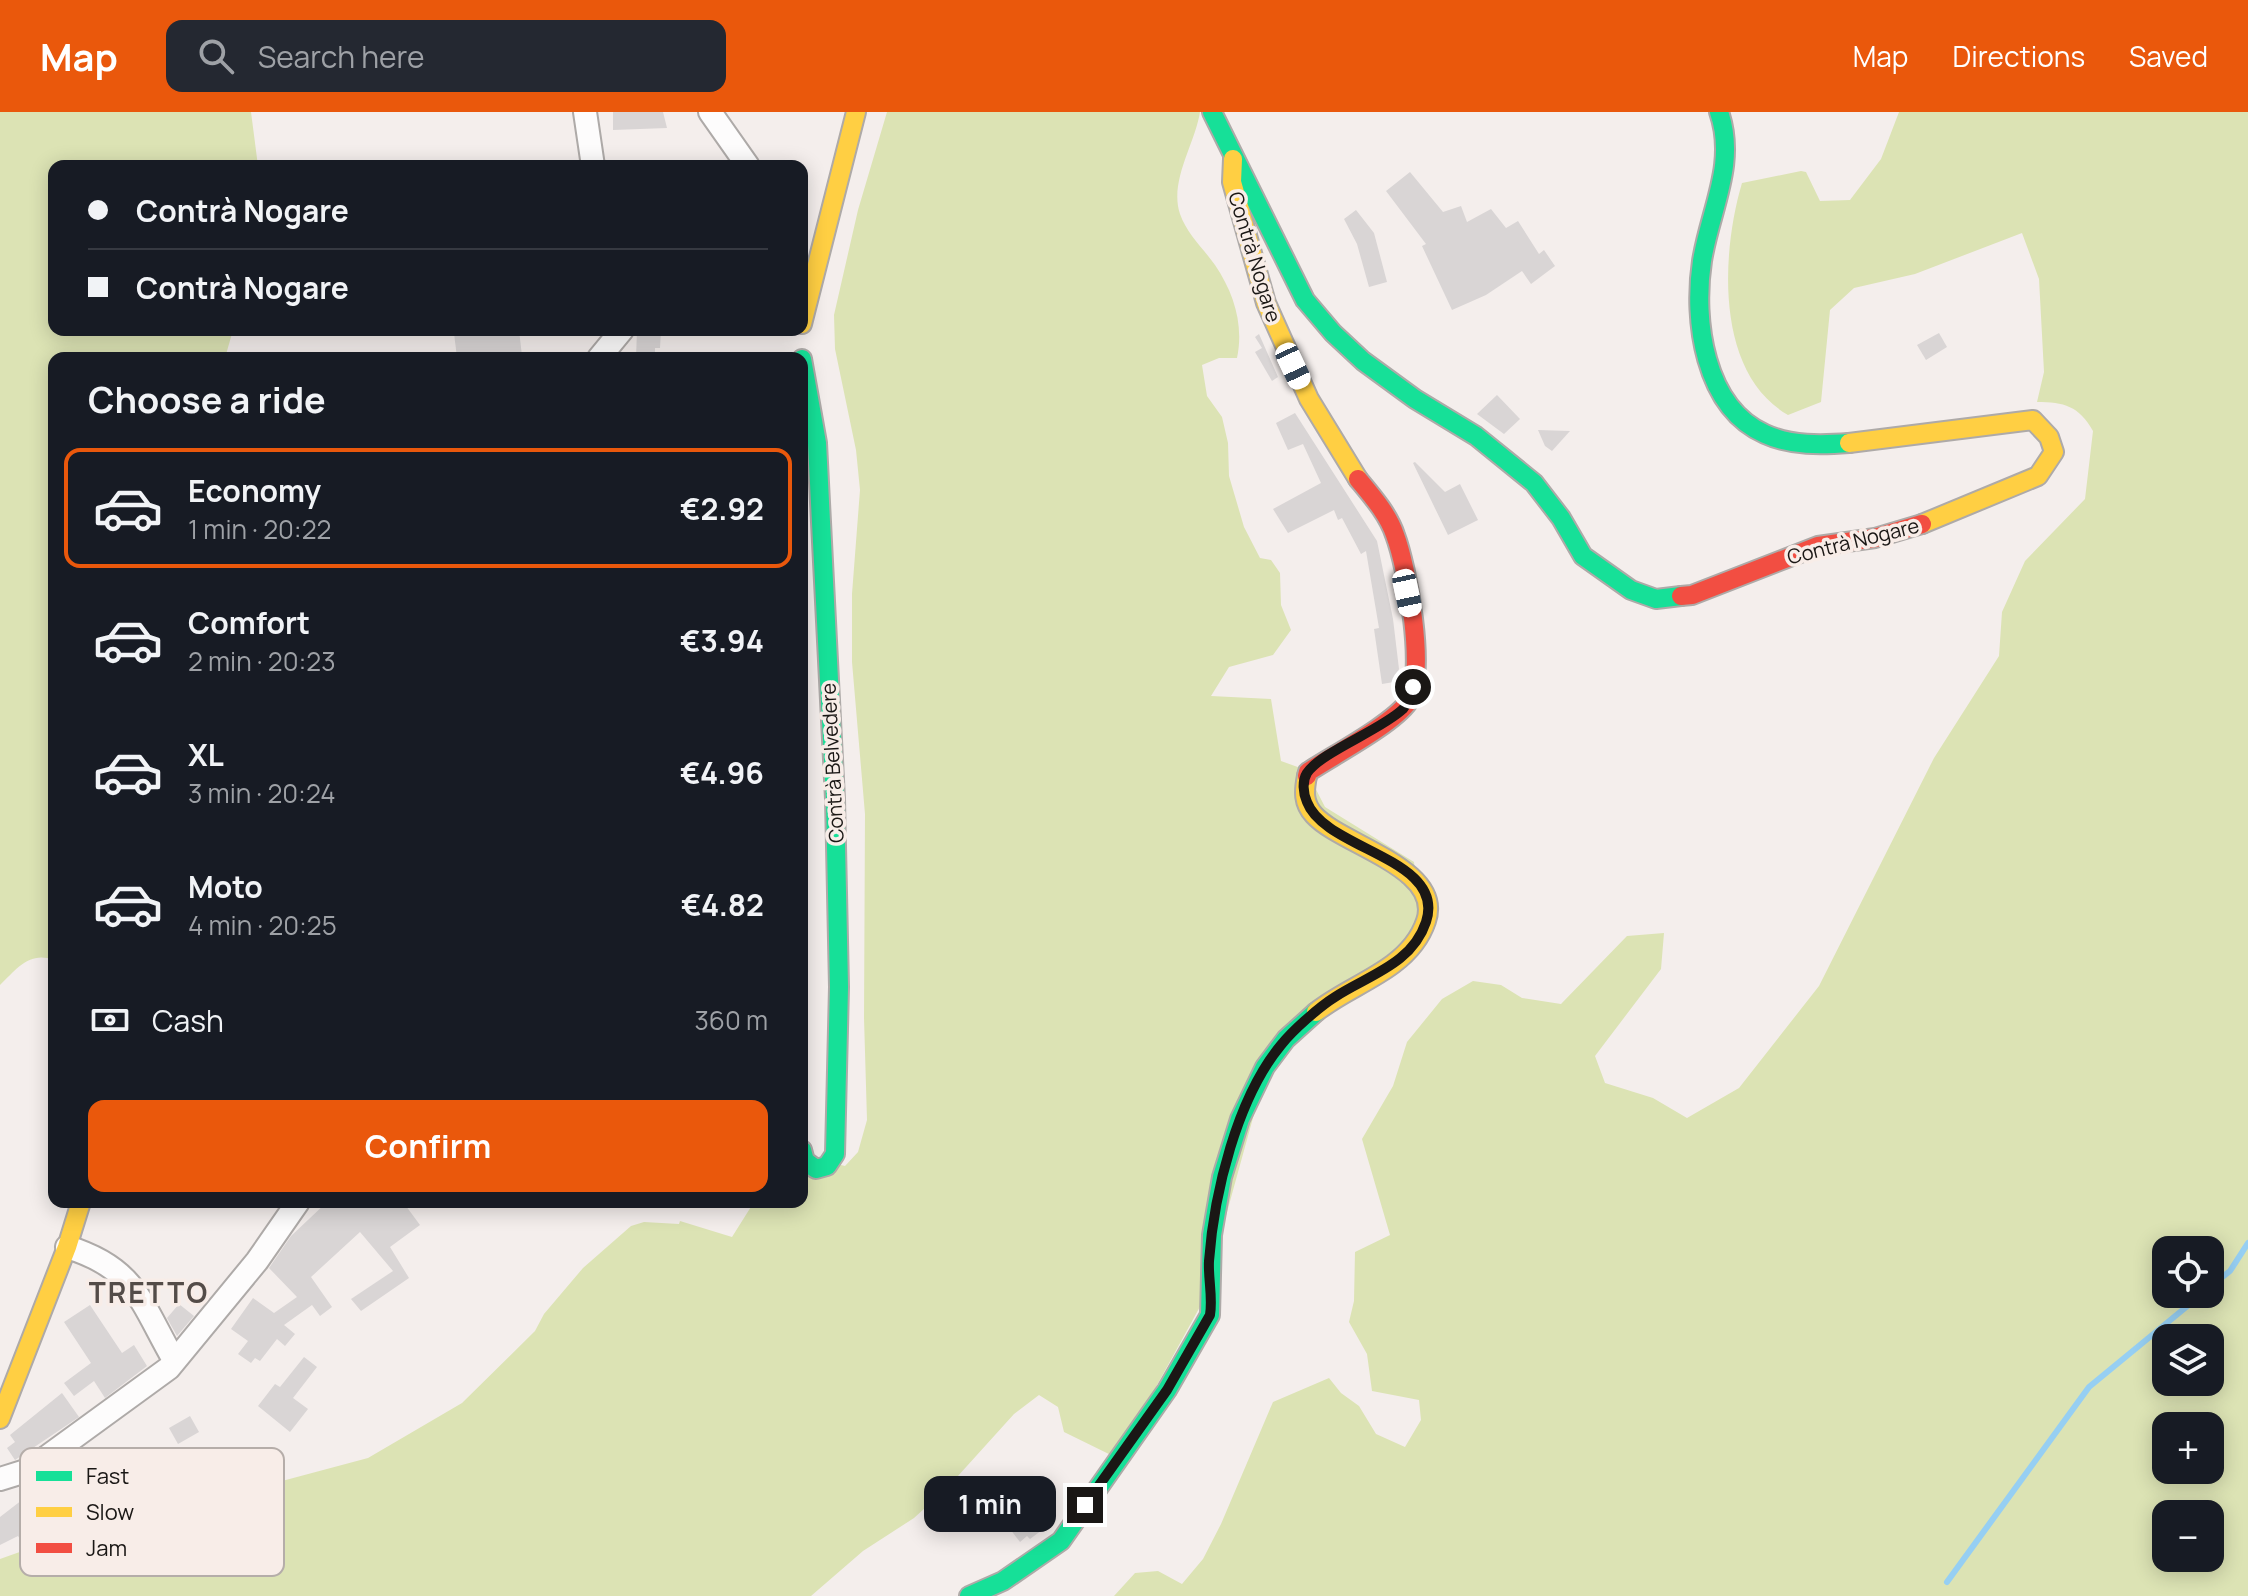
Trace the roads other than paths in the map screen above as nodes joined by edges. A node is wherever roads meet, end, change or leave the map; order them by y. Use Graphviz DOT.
graph roads {
  1 [pos="585,112"];
  2 [pos="710,112"];
  3 [pos="856,112"];
  4 [pos="1212,112"];
  5 [pos="1719,112"];
  6 [pos="1233,159"];
  7 [pos="592,160"];
  8 [pos="744,160"];
  9 [pos="808,300"];
  10 [pos="617,336"];
  11 [pos="604,352"];
  12 [pos="808,392"];
  13 [pos="808,1163"];
  14 [pos="79,1208"];
  15 [pos="294,1208"];
  16 [pos="67,1247"];
  17 [pos="174,1360"];
  18 [pos="0,1419"];
  19 [pos="58,1448"];
  20 [pos="20,1474"];
  21 [pos="0,1479"];
  22 [pos="969,1596"];
  1 -- 7 [label="street"];
  2 -- 8 [label="street"];
  3 -- 9 [label="street"];
  4 -- 6 [label="street"];
  5 -- 6 [label="street, Contrà Nogare"];
  6 -- 22 [label="street, Contrà Nogare"];
  10 -- 11 [label="street"];
  12 -- 13 [label="street, Contrà Belvedere"];
  14 -- 16 [label="street"];
  15 -- 17 [label="street"];
  16 -- 17 [label="street"];
  16 -- 18 [label="street"];
  17 -- 19 [label="street"];
  20 -- 21 [label="street"];
}
